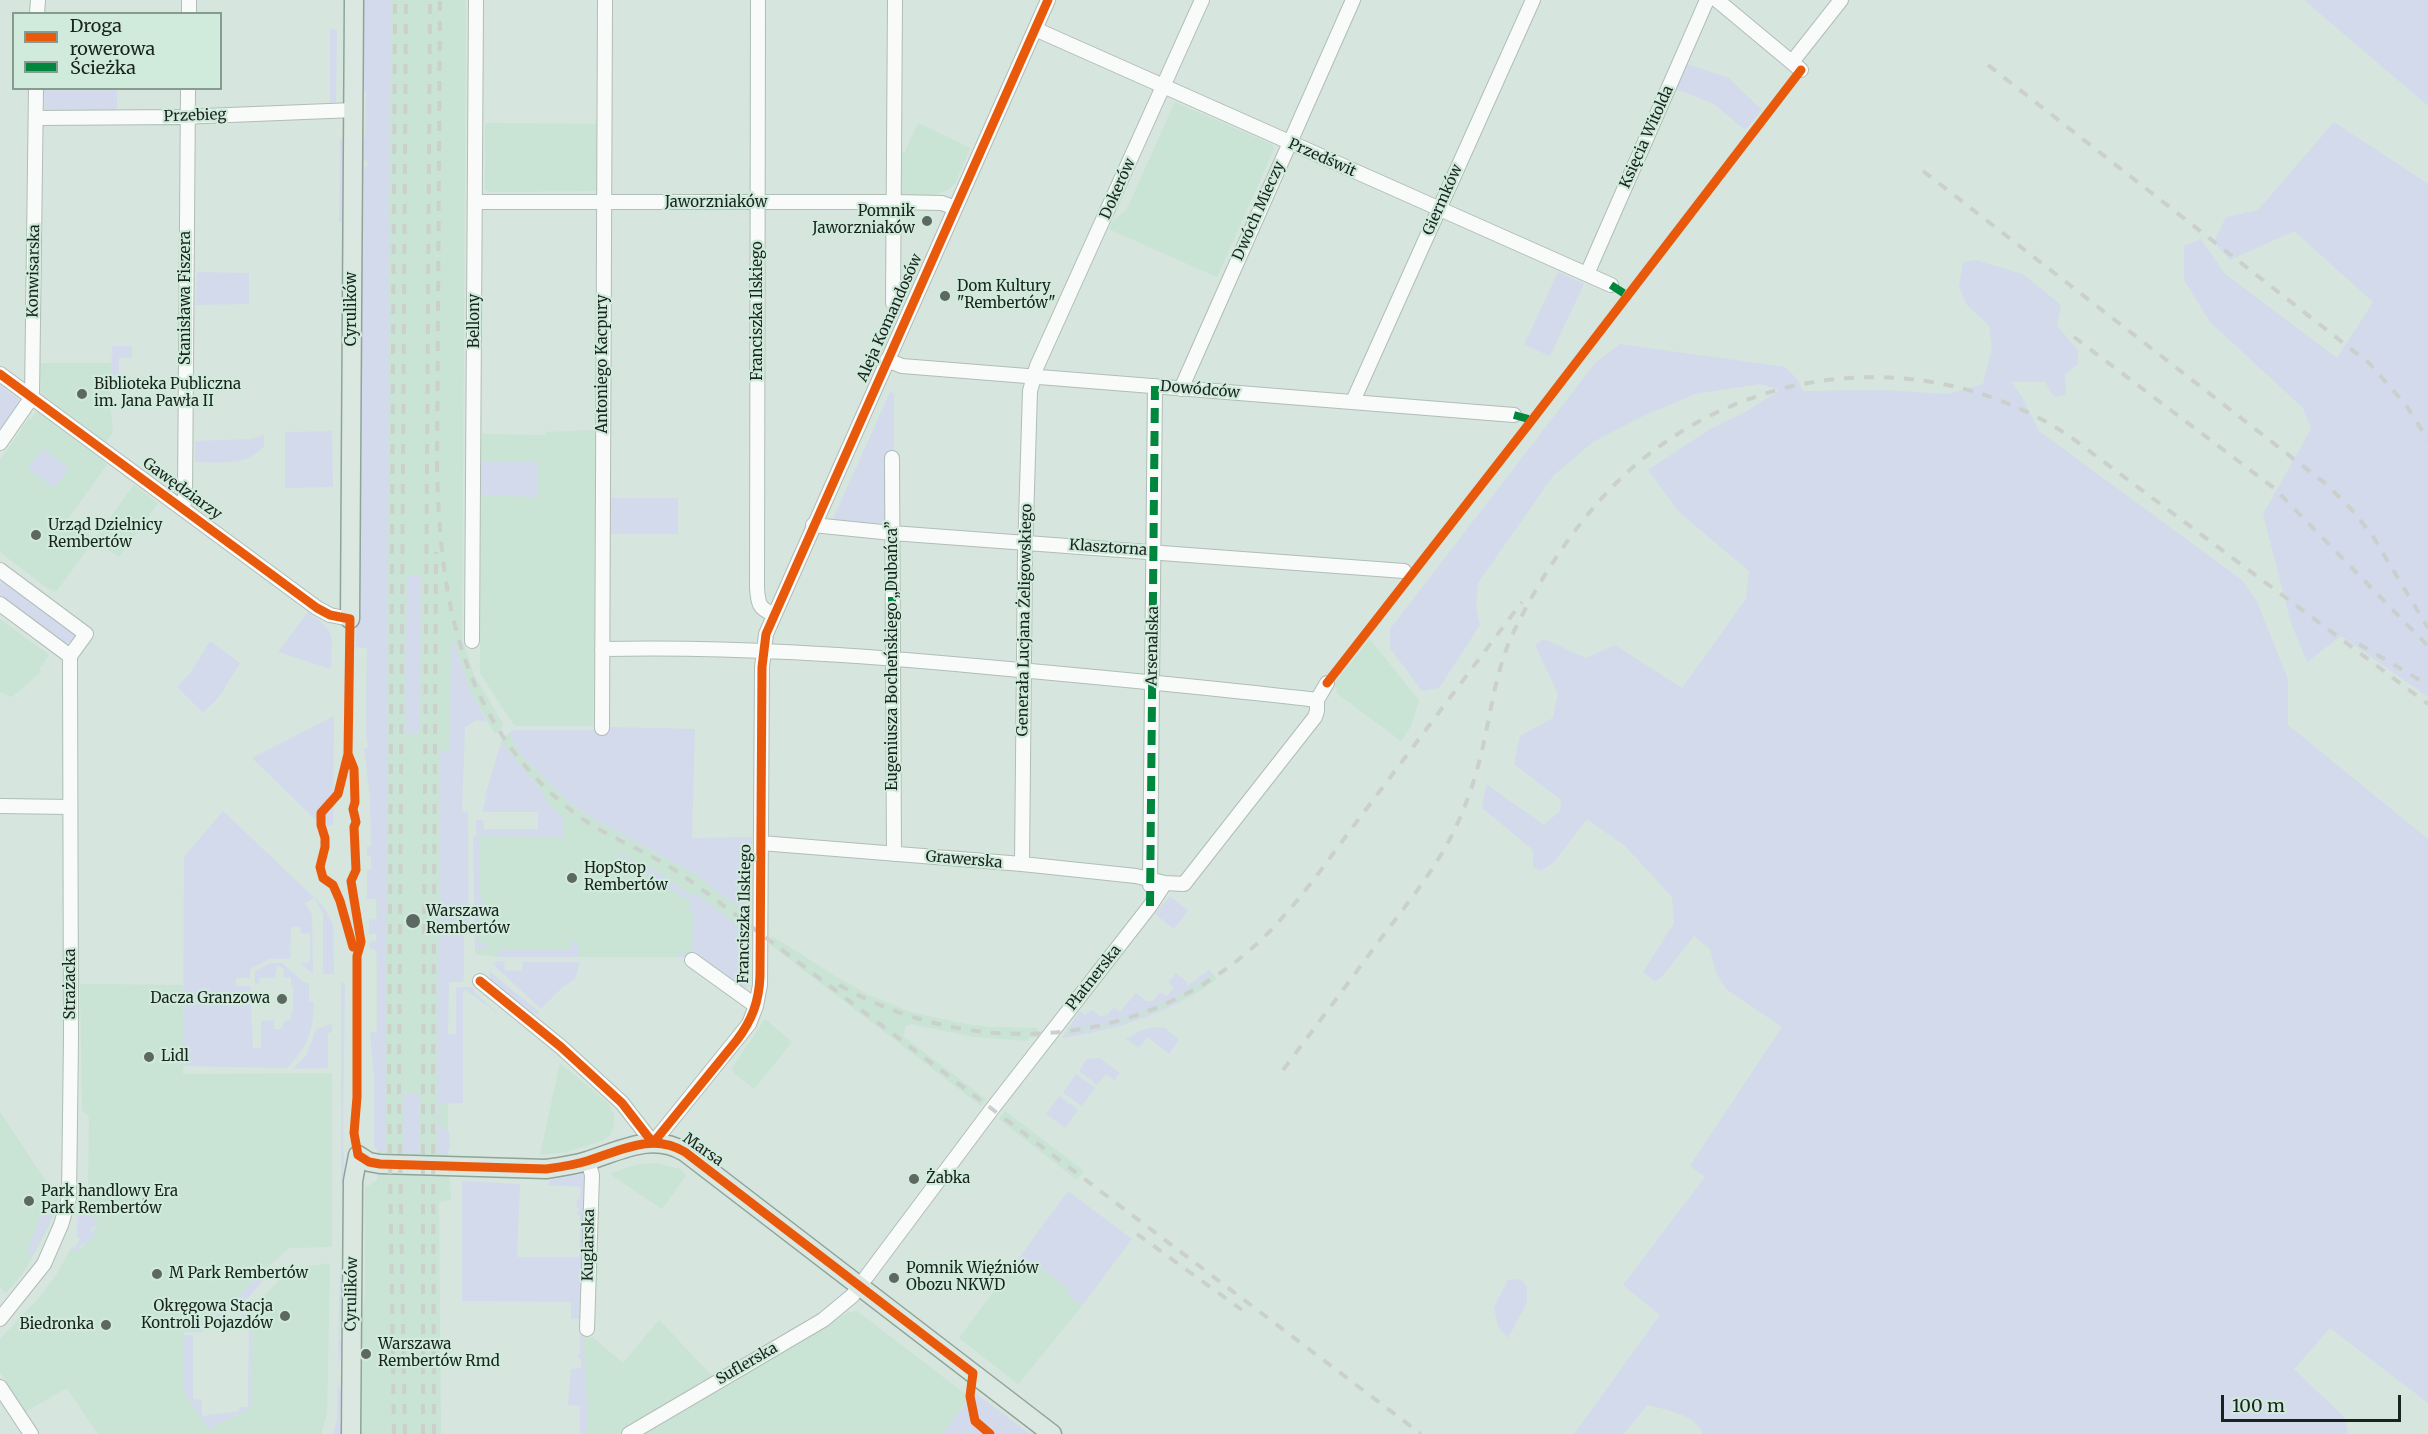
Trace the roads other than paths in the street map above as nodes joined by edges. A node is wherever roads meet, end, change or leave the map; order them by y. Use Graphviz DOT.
graph roads {
  1 [pos="354,0"];
  2 [pos="476,0"];
  3 [pos="605,0"];
  4 [pos="758,0"];
  5 [pos="895,0"];
  6 [pos="1048,0"];
  7 [pos="1202,0"];
  8 [pos="1353,0"];
  9 [pos="1533,0"];
  10 [pos="1707,0"];
  11 [pos="1717,0"];
  12 [pos="1841,0"];
  13 [pos="1035,28"];
  14 [pos="1163,87"];
  15 [pos="36,90"];
  16 [pos="188,90"];
  17 [pos="354,110"];
  18 [pos="188,116"];
  19 [pos="36,118"];
  20 [pos="1289,144"];
  21 [pos="476,202"];
  22 [pos="758,202"];
  23 [pos="894,202"];
  24 [pos="604,203"];
  25 [pos="955,208"];
  26 [pos="1439,209"];
  27 [pos="1587,274"];
  28 [pos="1611,285"];
  29 [pos="893,303"];
  30 [pos="887,360"];
  31 [pos="0,374"];
  32 [pos="1033,377"];
  33 [pos="1155,386"];
  34 [pos="1181,389"];
  35 [pos="32,397"];
  36 [pos="1353,401"];
  37 [pos="1514,415"];
  38 [pos="0,443"];
  39 [pos="892,458"];
  40 [pos="183,508"];
  41 [pos="813,525"];
  42 [pos="892,533"];
  43 [pos="1026,542"];
  44 [pos="1154,552"];
  45 [pos="0,570"];
  46 [pos="1404,571"];
  47 [pos="0,604"];
  48 [pos="774,614"];
  49 [pos="350,619"];
  50 [pos="472,641"];
  51 [pos="602,649"];
  52 [pos="764,650"];
  53 [pos="70,656"];
  54 [pos="892,658"];
  55 [pos="1024,670"];
  56 [pos="1152,682"];
  57 [pos="1327,683"];
  58 [pos="1317,700"];
  59 [pos="602,728"];
  60 [pos="0,806"];
  61 [pos="70,807"];
  62 [pos="761,843"];
  63 [pos="894,854"];
  64 [pos="1022,864"];
  65 [pos="1149,878"];
  66 [pos="1165,883"];
  67 [pos="1150,906"];
  68 [pos="692,960"];
  69 [pos="480,981"];
  70 [pos="756,1006"];
  71 [pos="653,1143"];
  72 [pos="358,1155"];
  73 [pos="588,1161"];
  74 [pos="860,1287"];
  75 [pos="0,1319"];
  76 [pos="587,1329"];
  77 [pos="0,1387"];
  78 [pos="31,1434"];
  79 [pos="351,1434"];
  80 [pos="629,1434"];
  81 [pos="1052,1434"];
  1 -- 17 [label="main road, Cyrulików"];
  2 -- 21 [label="street, Bellony"];
  3 -- 24 [label="street, Antoniego Kacpury"];
  4 -- 22 [label="street, Franciszka Ilskiego"];
  5 -- 23 [label="street"];
  6 -- 13 [label="street, Aleja Komandosów"];
  7 -- 14 [label="street, Dokerów"];
  8 -- 20 [label="street, Dwóch Mieczy"];
  9 -- 26 [label="street, Giermków"];
  10 -- 27 [label="street, Księcia Witolda"];
  11 -- 12 [label="street"];
  13 -- 14 [label="street, Przedświt"];
  13 -- 25 [label="street, Aleja Komandosów"];
  14 -- 20 [label="street, Przedświt"];
  14 -- 32 [label="street, Dokerów"];
  15 -- 19 [label="street, Konwisarska"];
  16 -- 18 [label="street, Stanisława Fiszera"];
  17 -- 18 [label="street, Przebieg"];
  17 -- 49 [label="main road, Cyrulików"];
  18 -- 19 [label="street, Przebieg"];
  18 -- 40 [label="street, Stanisława Fiszera"];
  19 -- 35 [label="street, Konwisarska"];
  20 -- 26 [label="street, Przedświt"];
  20 -- 34 [label="street, Dwóch Mieczy"];
  21 -- 24 [label="street, Jaworzniaków"];
  21 -- 50 [label="street, Bellony"];
  22 -- 23 [label="street, Jaworzniaków"];
  22 -- 24 [label="street, Jaworzniaków"];
  22 -- 48 [label="street, Franciszka Ilskiego"];
  23 -- 25 [label="street, Jaworzniaków"];
  23 -- 29 [label="street"];
  24 -- 51 [label="street, Antoniego Kacpury"];
  25 -- 30 [label="street, Aleja Komandosów"];
  26 -- 27 [label="street, Przedświt"];
  26 -- 36 [label="street, Giermków"];
  27 -- 28 [label="street, Przedświt"];
  30 -- 32 [label="street, Dowódców"];
  30 -- 41 [label="street, Aleja Komandosów"];
  31 -- 35 [label="street, Gawędziarzy"];
  32 -- 33 [label="street, Dowódców"];
  32 -- 43 [label="street, Generała Lucjana Żeligowskiego"];
  33 -- 34 [label="street, Dowódców"];
  33 -- 44 [label="street, Arsenalska"];
  34 -- 36 [label="street, Dowódców"];
  35 -- 38 [label="street"];
  35 -- 40 [label="street, Gawędziarzy"];
  36 -- 37 [label="street, Dowódców"];
  39 -- 42 [label="street, Eugeniusza Bocheńskiego „Dubańca”"];
  40 -- 49 [label="street, Gawędziarzy"];
  41 -- 42 [label="street, Klasztorna"];
  41 -- 48 [label="street, Aleja Komandosów"];
  42 -- 43 [label="street, Klasztorna"];
  42 -- 54 [label="street, Eugeniusza Bocheńskiego „Dubańca”"];
  43 -- 44 [label="street, Klasztorna"];
  43 -- 55 [label="street, Generała Lucjana Żeligowskiego"];
  44 -- 46 [label="street, Klasztorna"];
  44 -- 56 [label="street, Arsenalska"];
  45 -- 53 [label="street"];
  47 -- 53 [label="street"];
  48 -- 52 [label="street, Aleja Komandosów"];
  51 -- 52 [label="street"];
  51 -- 59 [label="street, Antoniego Kacpury"];
  52 -- 54 [label="street"];
  52 -- 62 [label="street, Franciszka Ilskiego"];
  53 -- 61 [label="street, Strażacka"];
  54 -- 55 [label="street"];
  54 -- 63 [label="street, Eugeniusza Bocheńskiego „Dubańca”"];
  55 -- 56 [label="street"];
  55 -- 64 [label="street, Generała Lucjana Żeligowskiego"];
  56 -- 58 [label="street"];
  56 -- 65 [label="street, Arsenalska"];
  57 -- 58 [label="street"];
  58 -- 66 [label="street"];
  60 -- 61 [label="street"];
  61 -- 75 [label="street, Strażacka"];
  62 -- 63 [label="street, Grawerska"];
  62 -- 70 [label="street, Franciszka Ilskiego"];
  63 -- 64 [label="street, Grawerska"];
  64 -- 65 [label="street, Grawerska"];
  65 -- 66 [label="street, Grawerska"];
  65 -- 67 [label="street, Arsenalska"];
  66 -- 67 [label="street, Płatnerska"];
  67 -- 74 [label="street, Płatnerska"];
  68 -- 70 [label="street"];
  69 -- 71 [label="street"];
  70 -- 71 [label="street, Franciszka Ilskiego"];
  71 -- 73 [label="main road, Marsa"];
  71 -- 74 [label="main road, Marsa"];
  72 -- 73 [label="main road, Marsa"];
  72 -- 79 [label="main road, Cyrulików"];
  73 -- 76 [label="street, Kuglarska"];
  74 -- 80 [label="street, Suflerska"];
  74 -- 81 [label="main road, Marsa"];
  77 -- 78 [label="street"];
}
